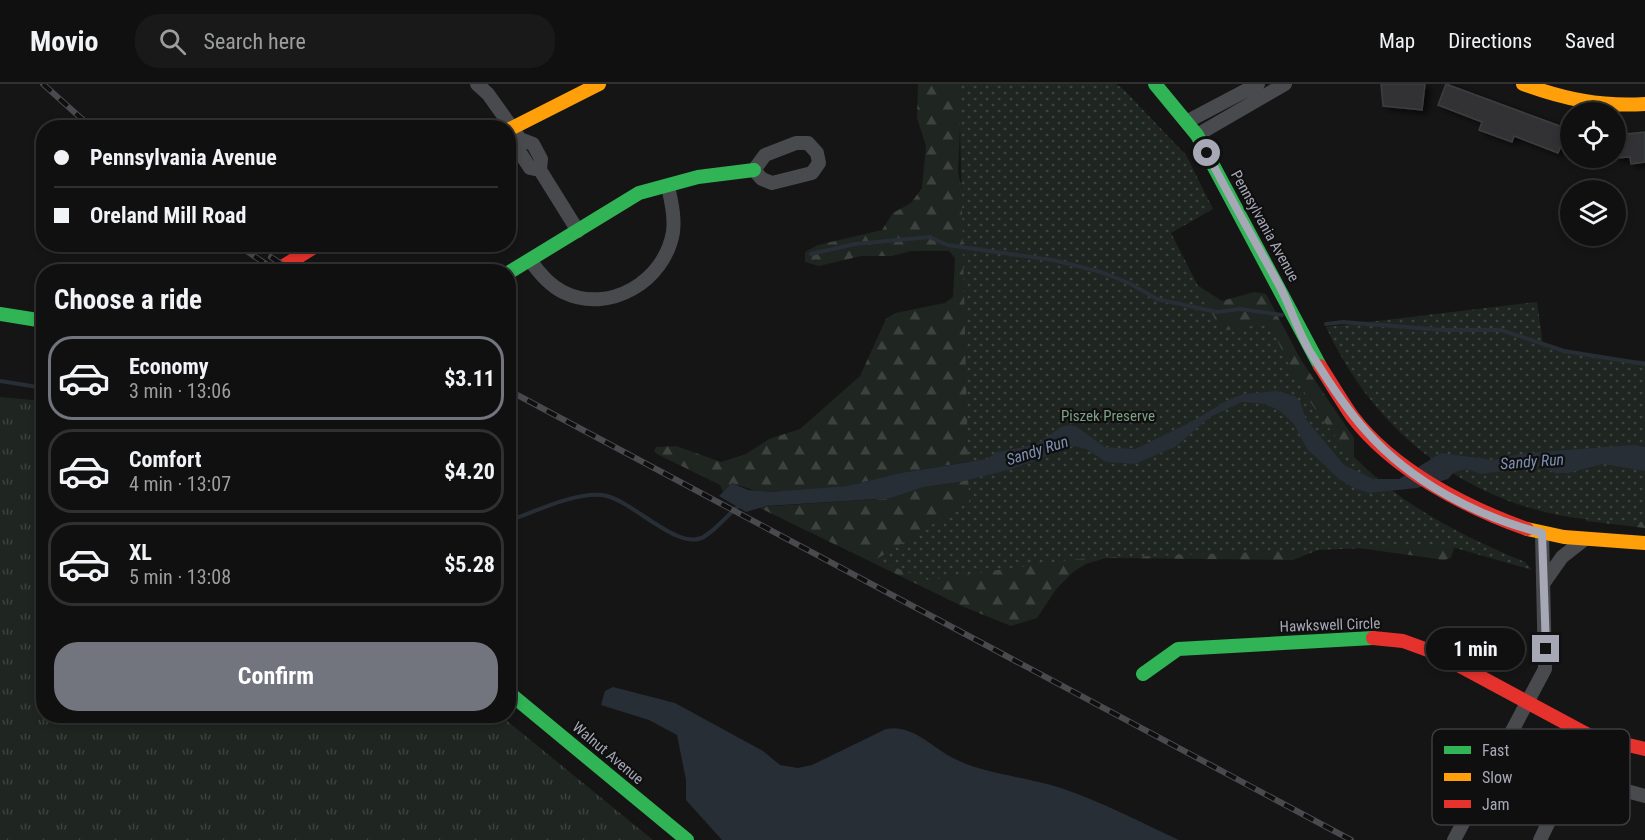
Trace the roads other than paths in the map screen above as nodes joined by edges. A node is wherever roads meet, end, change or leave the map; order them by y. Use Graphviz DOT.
graph roads {
  1 [pos="477,84"];
  2 [pos="599,84"];
  3 [pos="1155,84"];
  4 [pos="1258,84"];
  5 [pos="1285,84"];
  6 [pos="1523,84"];
  7 [pos="1645,104"];
  8 [pos="505,120"];
  9 [pos="1188,121"];
  10 [pos="516,131"];
  11 [pos="516,133"];
  12 [pos="1197,135"];
  13 [pos="754,170"];
  14 [pos="668,186"];
  15 [pos="578,231"];
  16 [pos="305,252"];
  17 [pos="530,260"];
  18 [pos="287,264"];
  19 [pos="516,268"];
  20 [pos="0,314"];
  21 [pos="36,320"];
  22 [pos="1542,533"];
  23 [pos="1585,539"];
  24 [pos="1645,543"];
  25 [pos="1544,584"];
  26 [pos="1143,674"];
  27 [pos="516,699"];
  28 [pos="1528,702"];
  29 [pos="1514,729"];
  30 [pos="1577,729"];
  31 [pos="1630,745"];
  32 [pos="1645,749"];
  33 [pos="1630,792"];
  34 [pos="1645,796"];
  35 [pos="1462,825"];
  36 [pos="1547,825"];
  37 [pos="687,840"];
  38 [pos="1454,840"];
  39 [pos="1540,840"];
  1 -- 8 [label="street"];
  2 -- 10 [label="street"];
  3 -- 9 [label="street, Pennsylvania Avenue"];
  4 -- 9 [label="street"];
  5 -- 12 [label="street"];
  6 -- 7 [label="street"];
  9 -- 12 [label="street, Pennsylvania Avenue"];
  11 -- 15 [label="street"];
  12 -- 22 [label="street, Pennsylvania Avenue"];
  13 -- 14 [label="street"];
  14 -- 15 [label="street"];
  14 -- 17 [label="street"];
  15 -- 17 [label="street"];
  16 -- 18 [label="street"];
  17 -- 19 [label="street"];
  20 -- 21 [label="street"];
  22 -- 23 [label="street, Pennsylvania Avenue"];
  22 -- 25 [label="street"];
  23 -- 24 [label="street, Pennsylvania Avenue"];
  23 -- 25 [label="street"];
  25 -- 28 [label="street"];
  26 -- 28 [label="street, Hawkswell Circle"];
  27 -- 37 [label="street, Walnut Avenue"];
  28 -- 29 [label="street"];
  28 -- 30 [label="street, Hawkswell Circle"];
  31 -- 32 [label="street, Hawkswell Circle"];
  33 -- 34 [label="street"];
  35 -- 38 [label="street"];
  36 -- 39 [label="street"];
}
